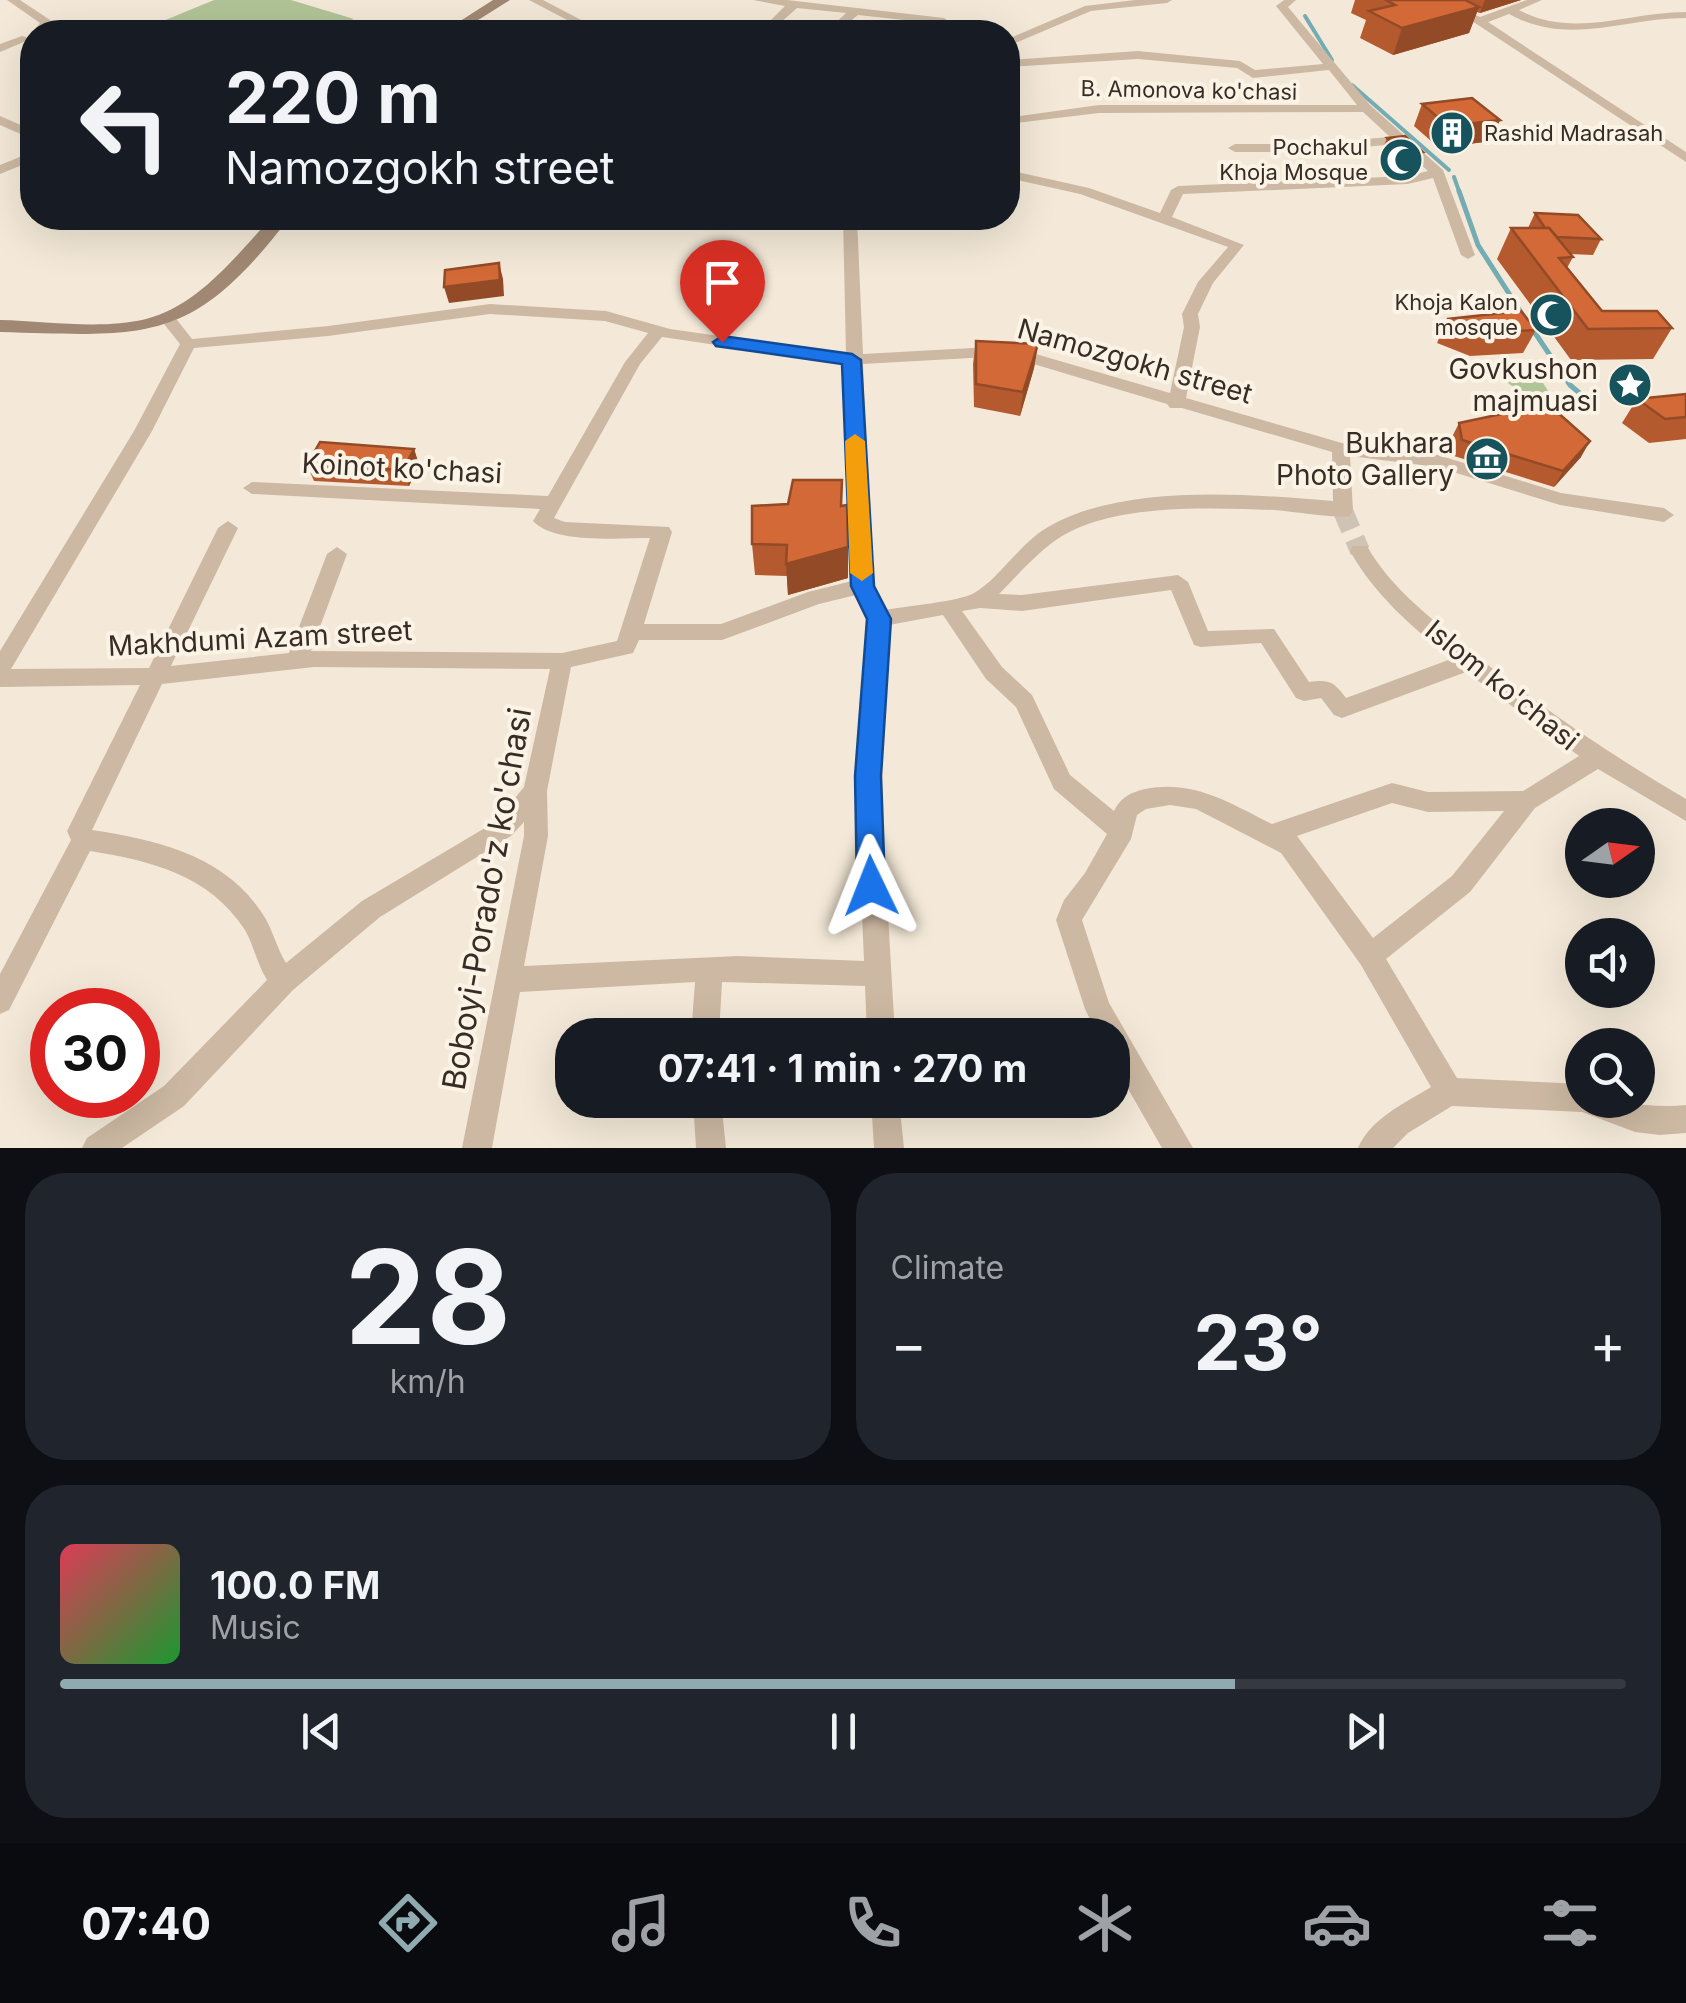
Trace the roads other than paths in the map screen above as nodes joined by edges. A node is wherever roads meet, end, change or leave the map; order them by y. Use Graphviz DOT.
graph roads {
  1 [pos="10,0"];
  2 [pos="504,0"];
  3 [pos="534,0"];
  4 [pos="762,0"];
  5 [pos="1166,0"];
  6 [pos="1290,0"];
  7 [pos="1434,0"];
  8 [pos="1537,0"];
  9 [pos="1652,2"];
  10 [pos="0,3"];
  11 [pos="794,4"];
  12 [pos="850,7"];
  13 [pos="1510,10"];
  14 [pos="1670,14"];
  15 [pos="1686,15"];
  16 [pos="44,20"];
  17 [pos="470,20"];
  18 [pos="574,20"];
  19 [pos="777,20"];
  20 [pos="937,20"];
  21 [pos="1479,20"];
  22 [pos="1020,38"];
  23 [pos="1020,62"];
  24 [pos="1328,67"];
  25 [pos="1366,108"];
  26 [pos="1020,119"];
  27 [pos="1400,140"];
  28 [pos="1235,148"];
  29 [pos="1686,158"];
  30 [pos="1438,173"];
  31 [pos="1020,177"];
  32 [pos="1164,218"];
  33 [pos="269,230"];
  34 [pos="850,230"];
  35 [pos="1468,255"];
  36 [pos="168,319"];
  37 [pos="0,326"];
  38 [pos="659,331"];
  39 [pos="188,344"];
  40 [pos="852,360"];
  41 [pos="1176,404"];
  42 [pos="1341,448"];
  43 [pos="252,488"];
  44 [pos="550,503"];
  45 [pos="1664,514"];
  46 [pos="228,528"];
  47 [pos="1360,551"];
  48 [pos="337,554"];
  49 [pos="862,586"];
  50 [pos="980,600"];
  51 [pos="948,606"];
  52 [pos="879,619"];
  53 [pos="632,632"];
  54 [pos="562,661"];
  55 [pos="296,662"];
  56 [pos="1468,662"];
  57 [pos="0,668"];
  58 [pos="153,676"];
  59 [pos="0,678"];
  60 [pos="1594,759"];
  61 [pos="536,792"];
  62 [pos="1526,801"];
  63 [pos="1686,811"];
  64 [pos="1122,832"];
  65 [pos="1273,834"];
  66 [pos="84,839"];
  67 [pos="1370,956"];
  68 [pos="709,973"];
  69 [pos="876,974"];
  70 [pos="507,980"];
  71 [pos="284,982"];
  72 [pos="0,1002"];
  73 [pos="705,1018"];
  74 [pos="879,1018"];
  75 [pos="1449,1092"];
  76 [pos="1565,1098"];
  77 [pos="709,1118"];
  78 [pos="886,1118"];
  79 [pos="1635,1118"];
  80 [pos="1686,1118"];
  81 [pos="96,1148"];
  82 [pos="477,1148"];
  83 [pos="712,1148"];
  84 [pos="889,1148"];
  85 [pos="1178,1148"];
  86 [pos="1373,1148"];
  1 -- 10 [label="street"];
  1 -- 16 [label="street"];
  2 -- 17 [label="street"];
  3 -- 18 [label="street"];
  4 -- 11 [label="street"];
  5 -- 22 [label="street"];
  6 -- 24 [label="street"];
  7 -- 21 [label="street"];
  8 -- 13 [label="street"];
  9 -- 14 [label="street"];
  11 -- 12 [label="street"];
  11 -- 19 [label="street"];
  12 -- 20 [label="street"];
  13 -- 14 [label="street"];
  13 -- 21 [label="street"];
  14 -- 15 [label="street"];
  21 -- 29 [label="street"];
  23 -- 24 [label="street"];
  24 -- 25 [label="street"];
  25 -- 26 [label="street, B. Amonova ko'chasi"];
  25 -- 27 [label="street"];
  27 -- 28 [label="street"];
  27 -- 30 [label="street"];
  30 -- 32 [label="street"];
  30 -- 35 [label="street"];
  31 -- 32 [label="street"];
  32 -- 41 [label="street"];
  33 -- 36 [label="street"];
  34 -- 40 [label="street"];
  36 -- 37 [label="street"];
  36 -- 39 [label="street"];
  38 -- 39 [label="street, Namozgokh street"];
  38 -- 40 [label="street, Namozgokh street"];
  38 -- 44 [label="street"];
  39 -- 57 [label="street"];
  40 -- 41 [label="street, Namozgokh street"];
  40 -- 49 [label="street"];
  41 -- 42 [label="street, Namozgokh street"];
  42 -- 45 [label="street, Namozgokh street"];
  42 -- 50 [label="street"];
  43 -- 44 [label="street, Koinot ko'chasi"];
  44 -- 53 [label="street"];
  46 -- 58 [label="street"];
  47 -- 56 [label="street, Islom ko'chasi"];
  48 -- 55 [label="street"];
  49 -- 52 [label="street"];
  49 -- 53 [label="street"];
  50 -- 51 [label="street"];
  50 -- 56 [label="street"];
  51 -- 52 [label="street"];
  51 -- 64 [label="street"];
  52 -- 69 [label="street"];
  53 -- 54 [label="street, Makhdumi Azam street"];
  54 -- 55 [label="street, Makhdumi Azam street"];
  54 -- 61 [label="street, Boboyi-Porado'z ko'chasi"];
  55 -- 58 [label="street, Makhdumi Azam street"];
  56 -- 60 [label="street, Islom ko'chasi"];
  58 -- 59 [label="street, Makhdumi Azam street"];
  58 -- 66 [label="street"];
  60 -- 62 [label="street, Islom ko'chasi"];
  60 -- 63 [label="street"];
  61 -- 70 [label="street, Boboyi-Porado'z ko'chasi"];
  61 -- 71 [label="street"];
  62 -- 65 [label="street"];
  62 -- 67 [label="street, Islom ko'chasi"];
  64 -- 65 [label="street"];
  64 -- 85 [label="street"];
  65 -- 67 [label="street"];
  66 -- 71 [label="street"];
  66 -- 72 [label="street"];
  67 -- 75 [label="street"];
  68 -- 69 [label="street"];
  68 -- 70 [label="street"];
  68 -- 73 [label="street"];
  69 -- 74 [label="street"];
  70 -- 82 [label="street, Boboyi-Porado'z ko'chasi"];
  71 -- 81 [label="street"];
  75 -- 76 [label="street"];
  75 -- 86 [label="street"];
  77 -- 83 [label="street"];
  78 -- 84 [label="street"];
  79 -- 80 [label="street"];
}
